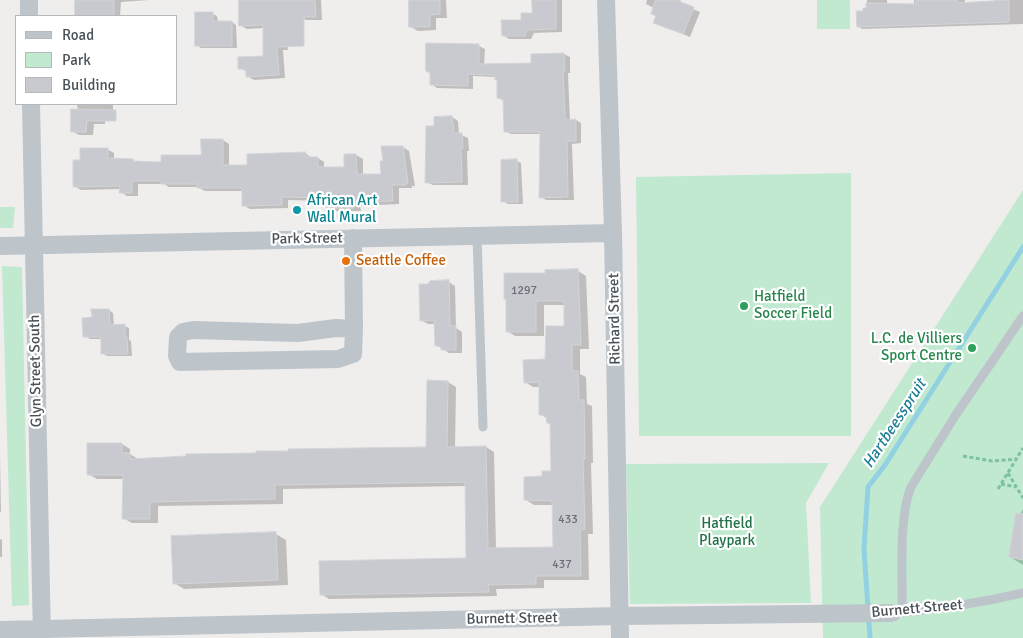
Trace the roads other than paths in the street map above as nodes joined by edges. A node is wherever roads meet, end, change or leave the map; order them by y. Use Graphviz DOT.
graph roads {
  1 [pos="29,0"];
  2 [pos="606,0"];
  3 [pos="29,15"];
  4 [pos="31,105"];
  5 [pos="614,233"];
  6 [pos="477,236"];
  7 [pos="353,238"];
  8 [pos="34,245"];
  9 [pos="0,246"];
  10 [pos="1023,316"];
  11 [pos="354,329"];
  12 [pos="483,427"];
  13 [pos="1023,593"];
  14 [pos="897,613"];
  15 [pos="620,616"];
  16 [pos="0,630"];
  17 [pos="42,633"];
  18 [pos="620,638"];
  1 -- 3 [label="street"];
  2 -- 5 [label="street, Richard Street"];
  4 -- 8 [label="street, Glyn Street South"];
  5 -- 6 [label="street, Park Street"];
  5 -- 15 [label="street, Richard Street"];
  6 -- 7 [label="street, Park Street"];
  6 -- 12 [label="lane"];
  7 -- 8 [label="street, Park Street"];
  7 -- 11 [label="street"];
  8 -- 9 [label="street, Park Street"];
  8 -- 17 [label="street, Glyn Street South"];
  10 -- 14 [label="lane"];
  11 -- 11 [label="street"];
  13 -- 14 [label="lane, Burnett Street"];
  14 -- 15 [label="street, Burnett Street"];
  15 -- 17 [label="street, Burnett Street"];
  15 -- 18 [label="street, Richard Street"];
  16 -- 17 [label="street, Burnett Street"];
}
